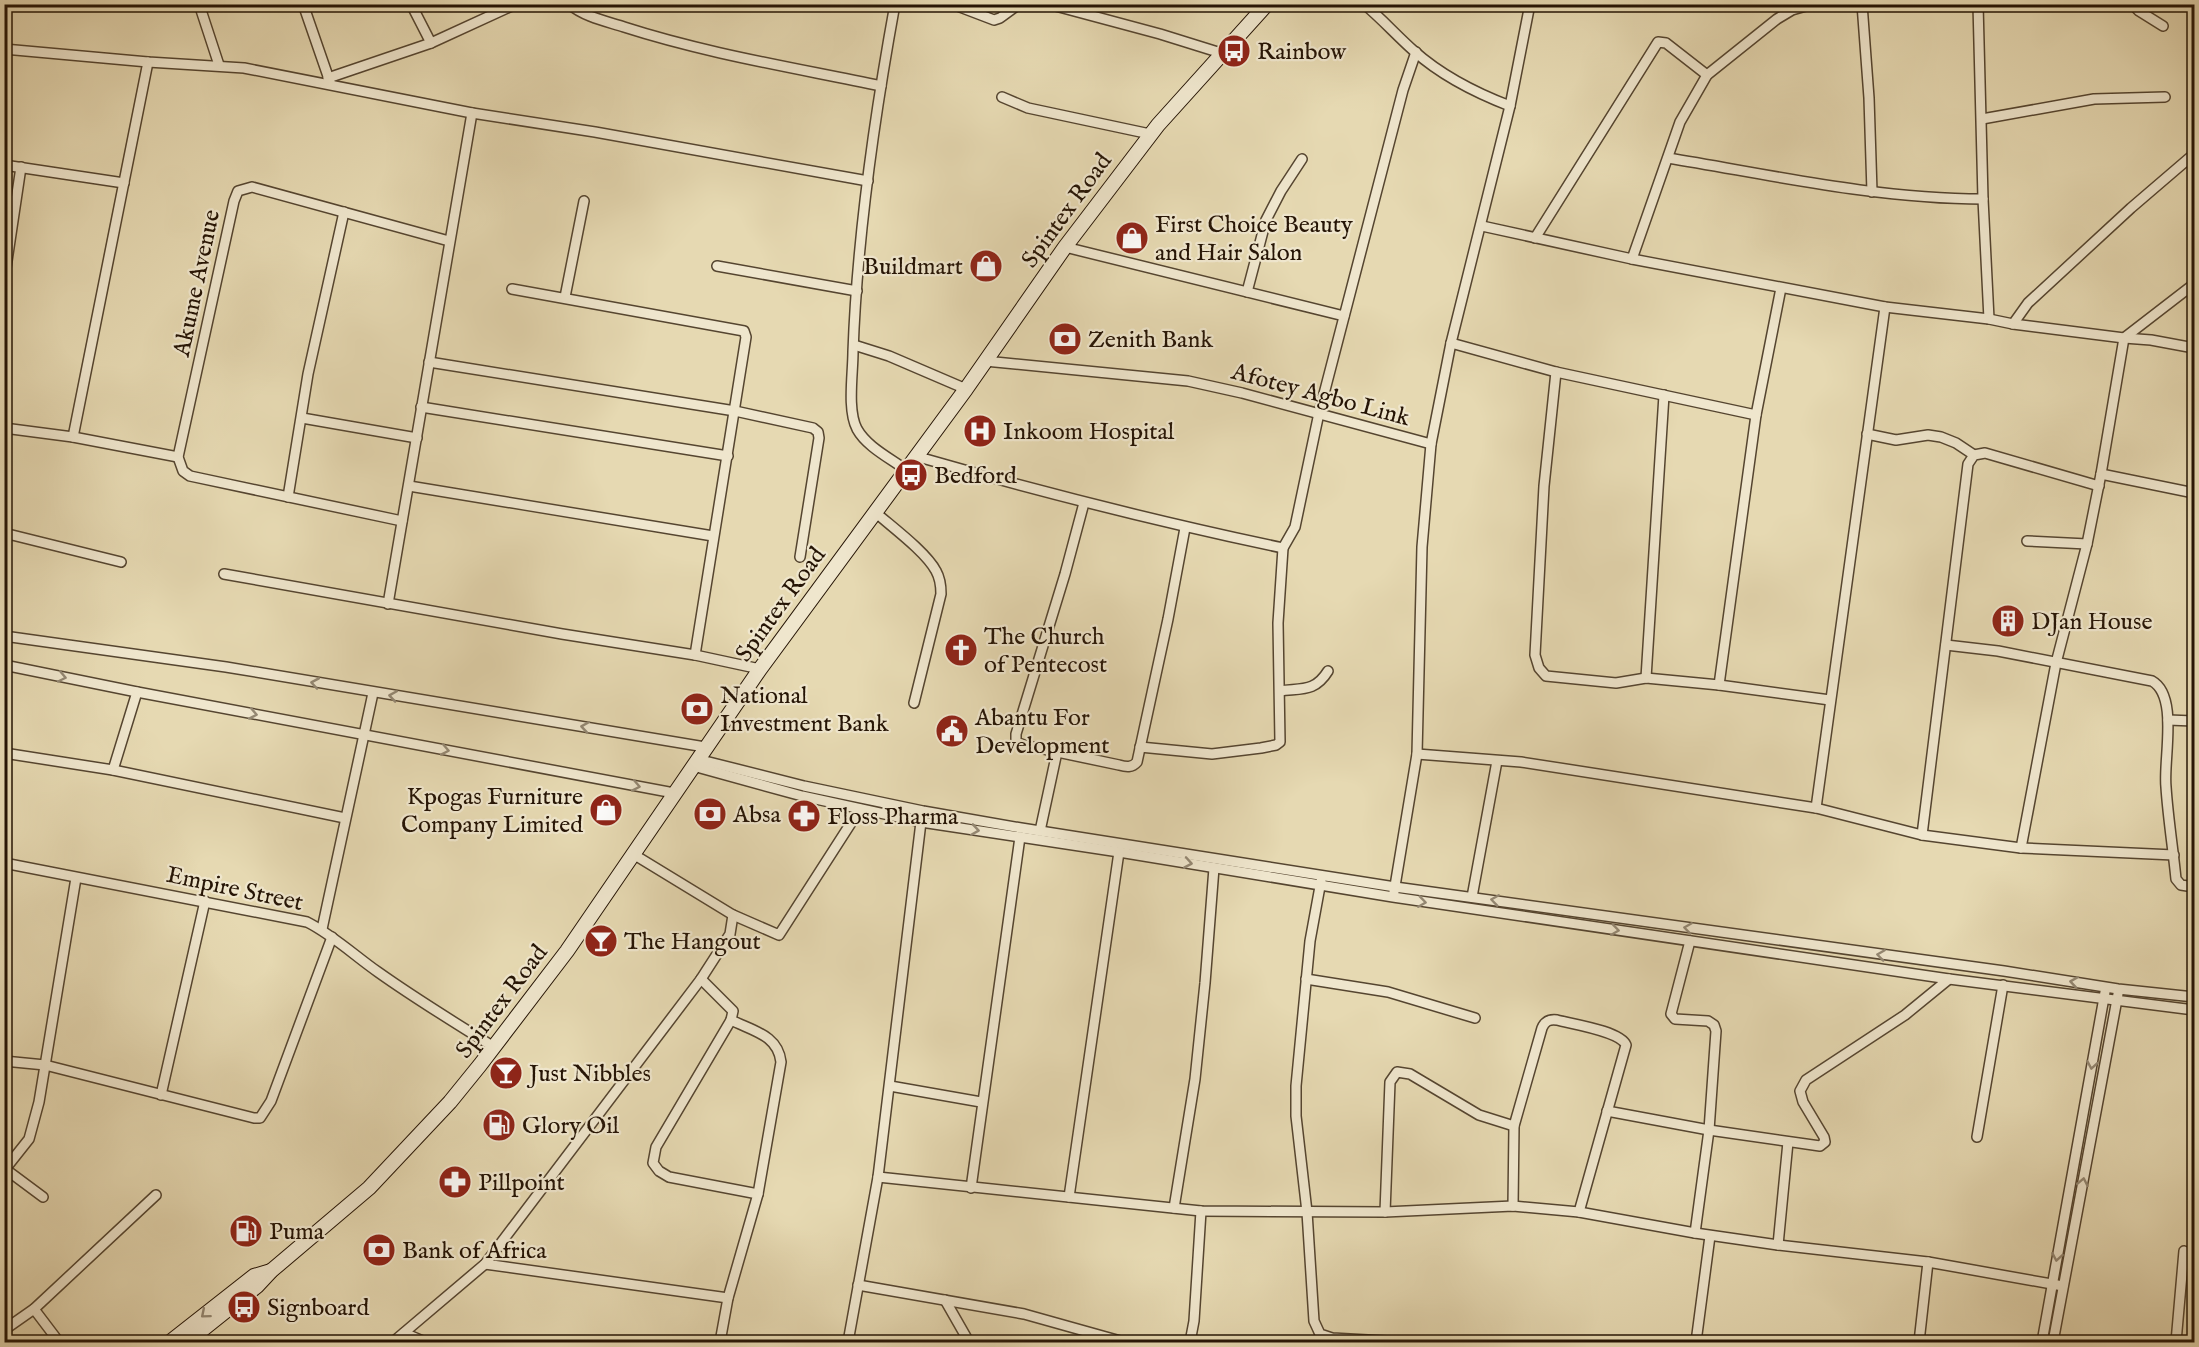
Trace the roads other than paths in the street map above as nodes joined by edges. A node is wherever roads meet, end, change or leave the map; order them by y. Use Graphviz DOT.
graph roads {
  1 [pos="5,4"];
  2 [pos="199,4"];
  3 [pos="303,4"];
  4 [pos="411,4"];
  5 [pos="484,4"];
  6 [pos="516,4"];
  7 [pos="569,4"];
  8 [pos="895,4"];
  9 [pos="952,4"];
  10 [pos="1019,4"];
  11 [pos="1048,4"];
  12 [pos="1267,4"];
  13 [pos="1364,4"];
  14 [pos="1530,4"];
  15 [pos="1813,4"];
  16 [pos="1862,4"];
  17 [pos="1978,4"];
  18 [pos="2132,4"];
  19 [pos="1791,7"];
  20 [pos="4,10"];
  21 [pos="490,15"];
  22 [pos="2163,26"];
  23 [pos="431,43"];
  24 [pos="4,49"];
  25 [pos="1416,52"];
  26 [pos="1221,53"];
  27 [pos="148,62"];
  28 [pos="219,66"];
  29 [pos="1707,75"];
  30 [pos="330,82"];
  31 [pos="881,86"];
  32 [pos="1002,97"];
  33 [pos="2165,97"];
  34 [pos="1510,106"];
  35 [pos="472,113"];
  36 [pos="1982,119"];
  37 [pos="1150,134"];
  38 [pos="2194,154"];
  39 [pos="1668,158"];
  40 [pos="1302,159"];
  41 [pos="4,165"];
  42 [pos="21,167"];
  43 [pos="868,181"];
  44 [pos="124,183"];
  45 [pos="1872,192"];
  46 [pos="1983,199"];
  47 [pos="584,201"];
  48 [pos="344,212"];
  49 [pos="1482,226"];
  50 [pos="1535,238"];
  51 [pos="449,241"];
  52 [pos="1065,247"];
  53 [pos="1632,259"];
  54 [pos="717,266"];
  55 [pos="4,282"];
  56 [pos="2194,284"];
  57 [pos="1781,288"];
  58 [pos="512,289"];
  59 [pos="857,291"];
  60 [pos="1247,292"];
  61 [pos="565,297"];
  62 [pos="1886,307"];
  63 [pos="1344,316"];
  64 [pos="1989,319"];
  65 [pos="2013,324"];
  66 [pos="2124,338"];
  67 [pos="1452,343"];
  68 [pos="854,345"];
  69 [pos="2194,348"];
  70 [pos="985,361"];
  71 [pos="429,362"];
  72 [pos="1556,372"];
  73 [pos="966,389"];
  74 [pos="1664,395"];
  75 [pos="421,407"];
  76 [pos="735,411"];
  77 [pos="1319,413"];
  78 [pos="1756,415"];
  79 [pos="302,418"];
  80 [pos="4,428"];
  81 [pos="1867,434"];
  82 [pos="73,437"];
  83 [pos="417,438"];
  84 [pos="1431,444"];
  85 [pos="1974,455"];
  86 [pos="728,456"];
  87 [pos="915,456"];
  88 [pos="178,457"];
  89 [pos="906,470"];
  90 [pos="2101,474"];
  91 [pos="409,486"];
  92 [pos="2099,486"];
  93 [pos="2194,493"];
  94 [pos="288,496"];
  95 [pos="1084,503"];
  96 [pos="875,512"];
  97 [pos="402,521"];
  98 [pos="1185,528"];
  99 [pos="4,533"];
  100 [pos="713,536"];
  101 [pos="2027,541"];
  102 [pos="2087,544"];
  103 [pos="1283,548"];
  104 [pos="800,557"];
  105 [pos="121,562"];
  106 [pos="224,574"];
  107 [pos="388,604"];
  108 [pos="4,636"];
  109 [pos="1946,645"];
  110 [pos="695,655"];
  111 [pos="2056,663"];
  112 [pos="4,665"];
  113 [pos="760,669"];
  114 [pos="1329,671"];
  115 [pos="1646,678"];
  116 [pos="1719,685"];
  117 [pos="1280,691"];
  118 [pos="137,692"];
  119 [pos="373,693"];
  120 [pos="1830,700"];
  121 [pos="914,703"];
  122 [pos="2168,720"];
  123 [pos="2194,721"];
  124 [pos="363,735"];
  125 [pos="1140,747"];
  126 [pos="1057,752"];
  127 [pos="4,753"];
  128 [pos="1417,754"];
  129 [pos="698,757"];
  130 [pos="1497,760"];
  131 [pos="113,770"];
  132 [pos="674,793"];
  133 [pos="1816,808"];
  134 [pos="860,809"];
  135 [pos="345,818"];
  136 [pos="921,822"];
  137 [pos="1041,831"];
  138 [pos="1922,835"];
  139 [pos="1020,837"];
  140 [pos="2021,848"];
  141 [pos="1119,852"];
  142 [pos="633,854"];
  143 [pos="2174,855"];
  144 [pos="4,863"];
  145 [pos="1214,868"];
  146 [pos="76,878"];
  147 [pos="1321,880"];
  148 [pos="2194,887"];
  149 [pos="1394,892"];
  150 [pos="1472,897"];
  151 [pos="205,901"];
  152 [pos="732,915"];
  153 [pos="322,929"];
  154 [pos="332,937"];
  155 [pos="1690,941"];
  156 [pos="701,979"];
  157 [pos="1306,979"];
  158 [pos="1949,979"];
  159 [pos="2002,985"];
  160 [pos="2106,987"];
  161 [pos="2118,994"];
  162 [pos="2104,997"];
  163 [pos="2194,997"];
  164 [pos="2194,1010"];
  165 [pos="1475,1018"];
  166 [pos="731,1020"];
  167 [pos="494,1047"];
  168 [pos="4,1061"];
  169 [pos="45,1065"];
  170 [pos="890,1086"];
  171 [pos="161,1095"];
  172 [pos="981,1102"];
  173 [pos="1607,1111"];
  174 [pos="1514,1126"];
  175 [pos="1708,1130"];
  176 [pos="1977,1137"];
  177 [pos="1788,1142"];
  178 [pos="5,1168"];
  179 [pos="878,1178"];
  180 [pos="971,1188"];
  181 [pos="758,1194"];
  182 [pos="156,1195"];
  183 [pos="43,1197"];
  184 [pos="1069,1197"];
  185 [pos="1513,1206"];
  186 [pos="1174,1208"];
  187 [pos="1201,1211"];
  188 [pos="1307,1212"];
  189 [pos="1385,1212"];
  190 [pos="1579,1212"];
  191 [pos="1695,1233"];
  192 [pos="1710,1236"];
  193 [pos="1778,1245"];
  194 [pos="2184,1251"];
  195 [pos="1928,1262"];
  196 [pos="485,1264"];
  197 [pos="858,1284"];
  198 [pos="2058,1285"];
  199 [pos="728,1298"];
  200 [pos="945,1299"];
  201 [pos="34,1308"];
  202 [pos="4,1330"];
  203 [pos="404,1333"];
  204 [pos="179,1341"];
  205 [pos="59,1342"];
  206 [pos="393,1342"];
  207 [pos="425,1342"];
  208 [pos="720,1342"];
  209 [pos="848,1342"];
  210 [pos="969,1342"];
  211 [pos="1124,1342"];
  212 [pos="1190,1342"];
  213 [pos="1404,1342"];
  214 [pos="1696,1342"];
  215 [pos="1918,1342"];
  216 [pos="2042,1342"];
  217 [pos="2053,1342"];
  218 [pos="2176,1342"];
  1 -- 20 [label="street"];
  2 -- 28 [label="street"];
  3 -- 30 [label="street"];
  4 -- 23 [label="street"];
  5 -- 21 [label="street"];
  6 -- 21 [label="street"];
  7 -- 31 [label="street"];
  8 -- 31 [label="street"];
  9 -- 10 [label="street"];
  11 -- 26 [label="street"];
  12 -- 26 [label="main road, Spintex Road"];
  13 -- 25 [label="street"];
  14 -- 34 [label="street"];
  15 -- 19 [label="street"];
  16 -- 45 [label="street"];
  17 -- 36 [label="street"];
  18 -- 22 [label="street"];
  19 -- 29 [label="street"];
  21 -- 23 [label="street"];
  23 -- 30 [label="street"];
  24 -- 27 [label="street"];
  25 -- 34 [label="street"];
  25 -- 63 [label="street"];
  26 -- 37 [label="main road, Spintex Road"];
  27 -- 28 [label="street"];
  27 -- 44 [label="street"];
  28 -- 30 [label="street"];
  29 -- 39 [label="street"];
  29 -- 50 [label="street"];
  30 -- 35 [label="street"];
  31 -- 43 [label="street"];
  32 -- 37 [label="street"];
  33 -- 36 [label="street"];
  34 -- 49 [label="street"];
  35 -- 43 [label="street"];
  35 -- 51 [label="street"];
  36 -- 46 [label="street"];
  37 -- 52 [label="main road, Spintex Road"];
  38 -- 65 [label="street"];
  39 -- 45 [label="street"];
  39 -- 53 [label="street"];
  40 -- 60 [label="street"];
  41 -- 42 [label="street"];
  42 -- 44 [label="street"];
  42 -- 55 [label="street"];
  43 -- 59 [label="street"];
  44 -- 82 [label="street"];
  45 -- 46 [label="street"];
  46 -- 64 [label="street"];
  47 -- 61 [label="street"];
  48 -- 51 [label="street, Akume Avenue"];
  48 -- 79 [label="street"];
  48 -- 88 [label="street, Akume Avenue"];
  49 -- 50 [label="street"];
  49 -- 67 [label="street"];
  50 -- 53 [label="street"];
  51 -- 71 [label="street"];
  52 -- 60 [label="street"];
  52 -- 70 [label="main road, Spintex Road"];
  53 -- 57 [label="street"];
  54 -- 59 [label="street"];
  56 -- 66 [label="street"];
  57 -- 62 [label="street"];
  57 -- 78 [label="street"];
  58 -- 61 [label="street"];
  59 -- 68 [label="street"];
  60 -- 63 [label="street"];
  61 -- 76 [label="street"];
  62 -- 64 [label="street"];
  62 -- 81 [label="street"];
  63 -- 77 [label="street"];
  64 -- 65 [label="street"];
  65 -- 66 [label="street"];
  66 -- 69 [label="street"];
  66 -- 90 [label="street"];
  67 -- 72 [label="street"];
  67 -- 84 [label="street"];
  68 -- 73 [label="street"];
  68 -- 89 [label="street"];
  70 -- 73 [label="main road, Spintex Road"];
  70 -- 77 [label="street, Afotey Agbo Link"];
  71 -- 75 [label="street"];
  71 -- 76 [label="street"];
  72 -- 74 [label="street"];
  72 -- 115 [label="street"];
  73 -- 87 [label="main road, Spintex Road"];
  74 -- 78 [label="street"];
  74 -- 115 [label="street"];
  75 -- 83 [label="street"];
  75 -- 86 [label="street"];
  76 -- 86 [label="street"];
  76 -- 104 [label="street"];
  77 -- 84 [label="street, Afotey Agbo Link"];
  77 -- 103 [label="street"];
  78 -- 116 [label="street"];
  79 -- 83 [label="street"];
  79 -- 94 [label="street"];
  80 -- 82 [label="street"];
  81 -- 85 [label="street"];
  81 -- 120 [label="street"];
  82 -- 88 [label="street"];
  83 -- 91 [label="street"];
  84 -- 128 [label="street"];
  85 -- 92 [label="street"];
  85 -- 109 [label="street"];
  86 -- 100 [label="street"];
  87 -- 89 [label="main road, Spintex Road"];
  87 -- 95 [label="street"];
  88 -- 94 [label="street"];
  89 -- 96 [label="main road, Spintex Road"];
  90 -- 92 [label="street"];
  90 -- 93 [label="street"];
  91 -- 97 [label="street"];
  91 -- 100 [label="street"];
  92 -- 102 [label="street"];
  94 -- 97 [label="street"];
  95 -- 98 [label="street"];
  95 -- 126 [label="street"];
  96 -- 113 [label="main road, Spintex Road"];
  96 -- 121 [label="street"];
  97 -- 107 [label="street"];
  98 -- 103 [label="street"];
  98 -- 125 [label="street"];
  99 -- 105 [label="street"];
  100 -- 110 [label="street"];
  101 -- 102 [label="street"];
  102 -- 111 [label="street"];
  103 -- 117 [label="street"];
  106 -- 107 [label="street"];
  107 -- 110 [label="street"];
  119 -- 108 [label="street, one-way"];
  109 -- 111 [label="street"];
  109 -- 138 [label="street"];
  110 -- 113 [label="street"];
  111 -- 122 [label="street"];
  111 -- 140 [label="street"];
  112 -- 118 [label="street, one-way"];
  113 -- 129 [label="main road, Spintex Road"];
  114 -- 117 [label="street"];
  115 -- 116 [label="street"];
  116 -- 120 [label="street"];
  117 -- 125 [label="street"];
  118 -- 124 [label="street, one-way"];
  118 -- 131 [label="street"];
  119 -- 124 [label="street"];
  129 -- 119 [label="street, one-way"];
  120 -- 133 [label="street"];
  122 -- 123 [label="street"];
  122 -- 143 [label="street"];
  124 -- 132 [label="street, one-way"];
  124 -- 135 [label="street"];
  125 -- 126 [label="street"];
  126 -- 137 [label="street"];
  127 -- 131 [label="street"];
  128 -- 130 [label="street"];
  128 -- 149 [label="street"];
  129 -- 132 [label="main road, Spintex Road"];
  129 -- 134 [label="street"];
  129 -- 137 [label="street"];
  130 -- 133 [label="street"];
  130 -- 150 [label="street"];
  131 -- 135 [label="street"];
  132 -- 142 [label="main road, Spintex Road"];
  133 -- 138 [label="street"];
  134 -- 136 [label="street"];
  134 -- 152 [label="street"];
  135 -- 153 [label="street"];
  136 -- 139 [label="street, one-way"];
  136 -- 170 [label="street"];
  137 -- 147 [label="street"];
  138 -- 140 [label="street"];
  139 -- 141 [label="street"];
  139 -- 172 [label="street"];
  140 -- 143 [label="street"];
  141 -- 145 [label="street, one-way"];
  141 -- 184 [label="street"];
  142 -- 152 [label="street"];
  142 -- 167 [label="main road, Spintex Road"];
  143 -- 148 [label="street"];
  144 -- 146 [label="street, Empire Street"];
  145 -- 147 [label="street"];
  145 -- 186 [label="street"];
  146 -- 151 [label="street, Empire Street"];
  146 -- 169 [label="street"];
  147 -- 149 [label="street"];
  147 -- 157 [label="street"];
  149 -- 150 [label="street"];
  149 -- 155 [label="street, one-way"];
  160 -- 150 [label="street, one-way"];
  151 -- 153 [label="street, Empire Street"];
  151 -- 171 [label="street"];
  152 -- 156 [label="street"];
  153 -- 154 [label="street, Empire Street"];
  154 -- 167 [label="street, Empire Street"];
  154 -- 171 [label="street"];
  155 -- 158 [label="street"];
  155 -- 175 [label="street"];
  156 -- 166 [label="street"];
  156 -- 196 [label="street"];
  157 -- 165 [label="street"];
  157 -- 188 [label="street"];
  158 -- 159 [label="street"];
  158 -- 177 [label="street"];
  159 -- 162 [label="street"];
  159 -- 176 [label="street"];
  160 -- 161 [label="street"];
  160 -- 162 [label="street"];
  161 -- 162 [label="street"];
  161 -- 163 [label="street"];
  161 -- 164 [label="street"];
  198 -- 161 [label="street, one-way"];
  162 -- 198 [label="street, one-way"];
  166 -- 181 [label="street"];
  166 -- 181 [label="street"];
  167 -- 204 [label="main road, Spintex Road"];
  168 -- 169 [label="street"];
  169 -- 171 [label="street"];
  169 -- 178 [label="street"];
  170 -- 172 [label="street"];
  170 -- 179 [label="street"];
  172 -- 180 [label="street"];
  173 -- 174 [label="street"];
  173 -- 175 [label="street"];
  173 -- 190 [label="street"];
  174 -- 185 [label="street"];
  174 -- 189 [label="street"];
  175 -- 177 [label="street"];
  175 -- 191 [label="street"];
  177 -- 193 [label="street"];
  178 -- 183 [label="street"];
  179 -- 180 [label="street"];
  179 -- 197 [label="street"];
  180 -- 184 [label="street"];
  181 -- 199 [label="street"];
  182 -- 201 [label="street"];
  184 -- 186 [label="street"];
  185 -- 189 [label="street"];
  185 -- 190 [label="street"];
  186 -- 187 [label="street"];
  187 -- 188 [label="street"];
  187 -- 212 [label="street"];
  188 -- 189 [label="street"];
  188 -- 213 [label="street"];
  190 -- 191 [label="street"];
  191 -- 192 [label="street"];
  192 -- 193 [label="street"];
  192 -- 214 [label="street"];
  193 -- 195 [label="street"];
  194 -- 218 [label="street"];
  195 -- 198 [label="street"];
  195 -- 215 [label="street"];
  196 -- 199 [label="street"];
  196 -- 203 [label="street"];
  197 -- 200 [label="street"];
  197 -- 209 [label="street"];
  198 -- 216 [label="street"];
  198 -- 217 [label="street"];
  199 -- 208 [label="street"];
  200 -- 210 [label="street"];
  200 -- 211 [label="street"];
  201 -- 202 [label="street"];
  201 -- 205 [label="street"];
  203 -- 206 [label="street"];
  203 -- 207 [label="street"];
}
